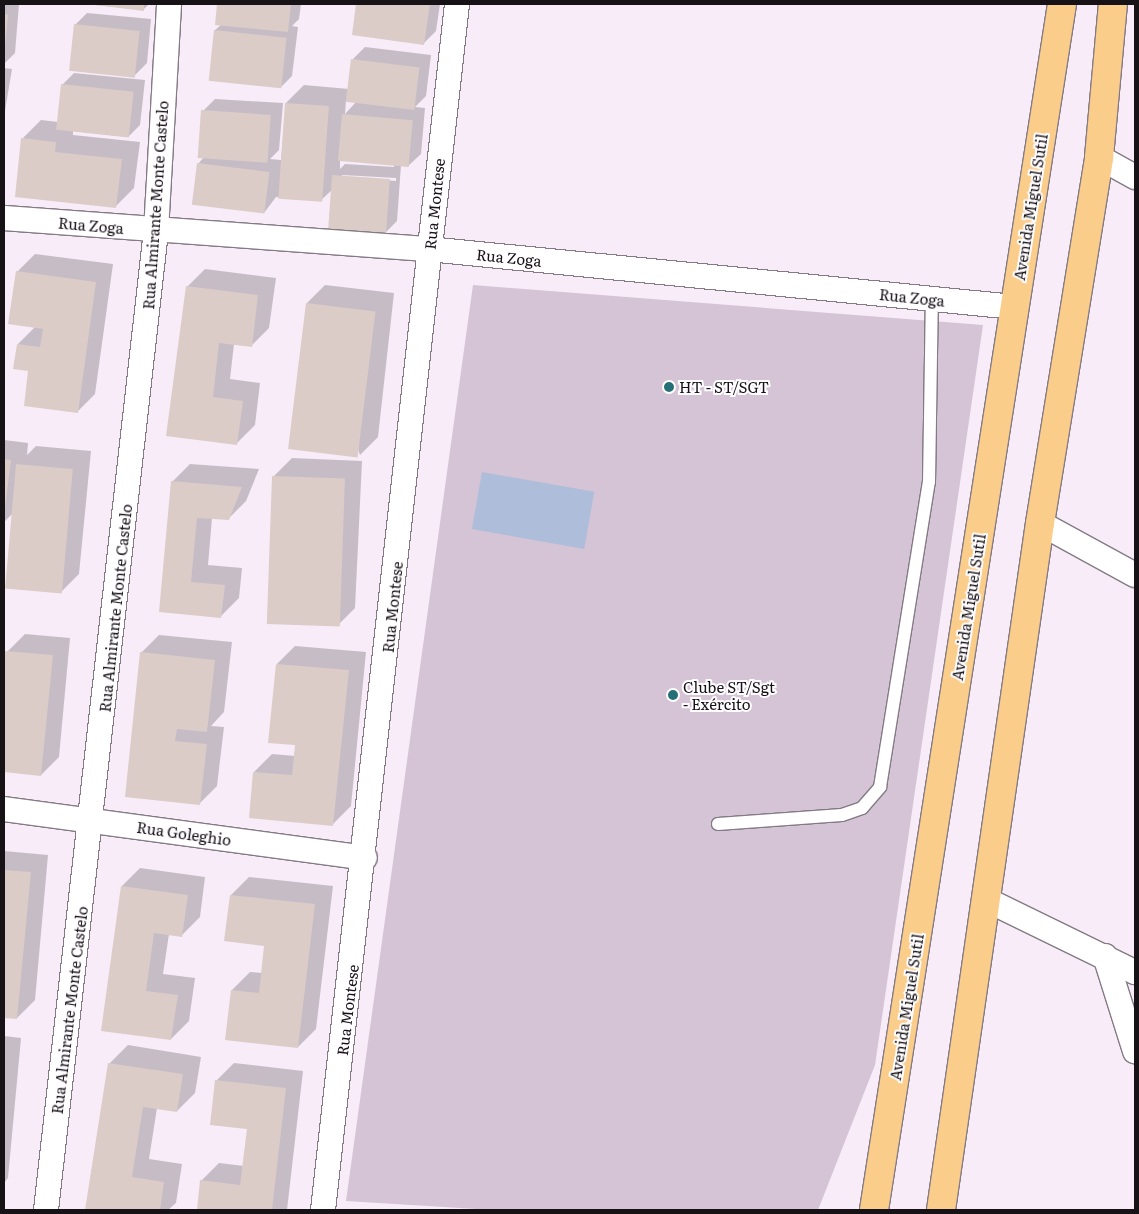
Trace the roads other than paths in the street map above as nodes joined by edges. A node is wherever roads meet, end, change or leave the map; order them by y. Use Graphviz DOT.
graph roads {
  1 [pos="169,4"];
  2 [pos="457,4"];
  3 [pos="1062,4"];
  4 [pos="1113,4"];
  5 [pos="1099,157"];
  6 [pos="1135,177"];
  7 [pos="4,218"];
  8 [pos="156,231"];
  9 [pos="428,249"];
  10 [pos="932,299"];
  11 [pos="1014,307"];
  12 [pos="1040,523"];
  13 [pos="1135,575"];
  14 [pos="4,809"];
  15 [pos="91,821"];
  16 [pos="718,824"];
  17 [pos="365,858"];
  18 [pos="985,900"];
  19 [pos="1105,956"];
  20 [pos="1135,972"];
  21 [pos="1135,1050"];
  22 [pos="46,1210"];
  23 [pos="323,1210"];
  24 [pos="874,1210"];
  25 [pos="941,1210"];
  1 -- 8 [label="street, Rua Almirante Monte Castelo"];
  2 -- 9 [label="street, Rua Montese"];
  3 -- 11 [label="highway, Avenida Miguel Sutil"];
  4 -- 5 [label="highway"];
  5 -- 6 [label="street"];
  5 -- 12 [label="highway"];
  7 -- 8 [label="street, Rua Zoga"];
  8 -- 9 [label="street, Rua Zoga"];
  8 -- 15 [label="street, Rua Almirante Monte Castelo"];
  9 -- 10 [label="street, Rua Zoga"];
  9 -- 17 [label="street, Rua Montese"];
  10 -- 11 [label="street, Rua Zoga"];
  10 -- 16 [label="lane"];
  11 -- 24 [label="highway, Avenida Miguel Sutil"];
  12 -- 13 [label="street"];
  12 -- 18 [label="highway"];
  14 -- 15 [label="street, Rua Goleghio"];
  15 -- 17 [label="street, Rua Goleghio"];
  15 -- 22 [label="street, Rua Almirante Monte Castelo"];
  17 -- 23 [label="street, Rua Montese"];
  18 -- 19 [label="street"];
  18 -- 25 [label="highway"];
  19 -- 20 [label="street"];
  19 -- 21 [label="street"];
}
